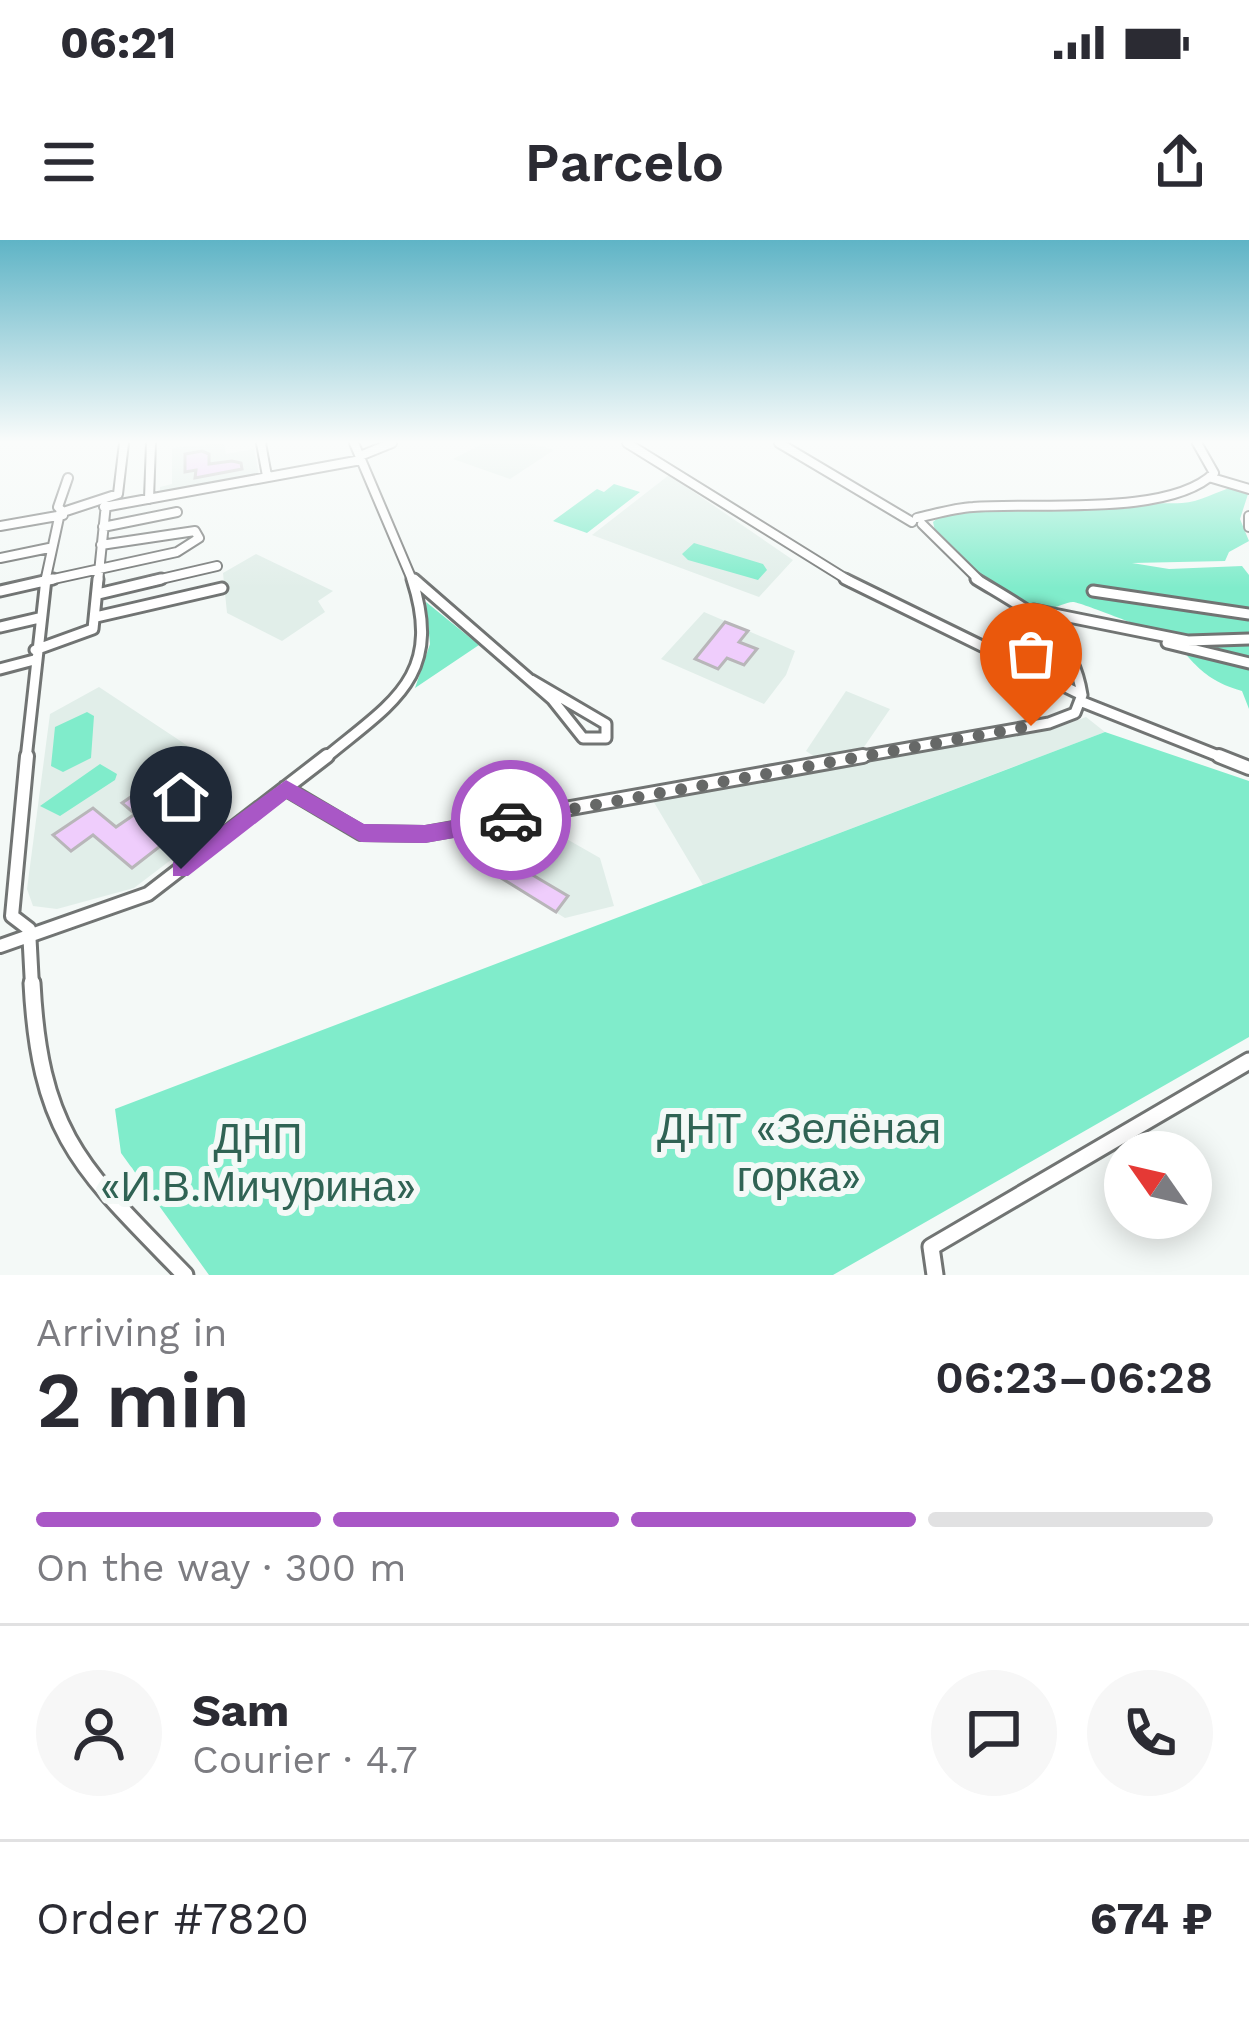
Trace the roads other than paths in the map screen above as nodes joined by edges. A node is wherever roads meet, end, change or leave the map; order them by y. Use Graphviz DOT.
graph roads {
  1 [pos="63,491"];
  2 [pos="119,491"];
  3 [pos="149,491"];
  4 [pos="189,491"];
  5 [pos="375,491"];
  6 [pos="703,491"];
  7 [pos="859,491"];
  8 [pos="1180,491"];
  9 [pos="149,499"];
  10 [pos="106,504"];
  11 [pos="177,512"];
  12 [pos="60,514"];
  13 [pos="1249,517"];
  14 [pos="920,522"];
  15 [pos="0,526"];
  16 [pos="1249,526"];
  17 [pos="103,527"];
  18 [pos="101,545"];
  19 [pos="49,548"];
  20 [pos="0,558"];
  21 [pos="217,566"];
  22 [pos="101,568"];
  23 [pos="414,579"];
  24 [pos="45,581"];
  25 [pos="222,588"];
  26 [pos="0,591"];
  27 [pos="1093,591"];
  28 [pos="98,594"];
  29 [pos="436,599"];
  30 [pos="417,602"];
  31 [pos="1025,608"];
  32 [pos="1249,614"];
  33 [pos="96,617"];
  34 [pos="39,618"];
  35 [pos="0,627"];
  36 [pos="1154,635"];
  37 [pos="1249,639"];
  38 [pos="35,655"];
  39 [pos="1249,664"];
  40 [pos="0,669"];
  41 [pos="531,680"];
  42 [pos="1081,698"];
  43 [pos="1249,767"];
  44 [pos="286,788"];
  45 [pos="29,929"];
  46 [pos="0,946"];
  47 [pos="1249,1061"];
  48 [pos="185,1275"];
  49 [pos="934,1275"];
  1 -- 12 [label="street"];
  2 -- 10 [label="street"];
  3 -- 9 [label="street"];
  4 -- 9 [label="street"];
  5 -- 23 [label="street"];
  6 -- 42 [label="street"];
  7 -- 14 [label="street"];
  8 -- 14 [label="street"];
  9 -- 10 [label="street"];
  10 -- 12 [label="street"];
  10 -- 17 [label="street"];
  11 -- 17 [label="street"];
  12 -- 15 [label="street"];
  12 -- 19 [label="street"];
  13 -- 16 [label="street"];
  14 -- 31 [label="street"];
  17 -- 18 [label="street"];
  18 -- 22 [label="street"];
  18 -- 22 [label="street"];
  19 -- 20 [label="street"];
  19 -- 24 [label="street"];
  21 -- 28 [label="street"];
  22 -- 24 [label="street"];
  22 -- 28 [label="street"];
  23 -- 29 [label="street"];
  23 -- 30 [label="street"];
  24 -- 26 [label="street"];
  24 -- 34 [label="street"];
  25 -- 33 [label="street"];
  27 -- 32 [label="street"];
  28 -- 33 [label="street"];
  29 -- 30 [label="street"];
  29 -- 41 [label="street"];
  30 -- 44 [label="street"];
  31 -- 36 [label="street"];
  31 -- 42 [label="street"];
  33 -- 38 [label="street"];
  34 -- 35 [label="street"];
  34 -- 38 [label="street"];
  36 -- 37 [label="street"];
  36 -- 39 [label="street"];
  38 -- 40 [label="street"];
  38 -- 45 [label="street"];
  41 -- 41 [label="street"];
  42 -- 43 [label="street"];
  42 -- 44 [label="street"];
  44 -- 45 [label="street"];
  45 -- 46 [label="street"];
  45 -- 48 [label="street"];
  47 -- 49 [label="street"];
}
